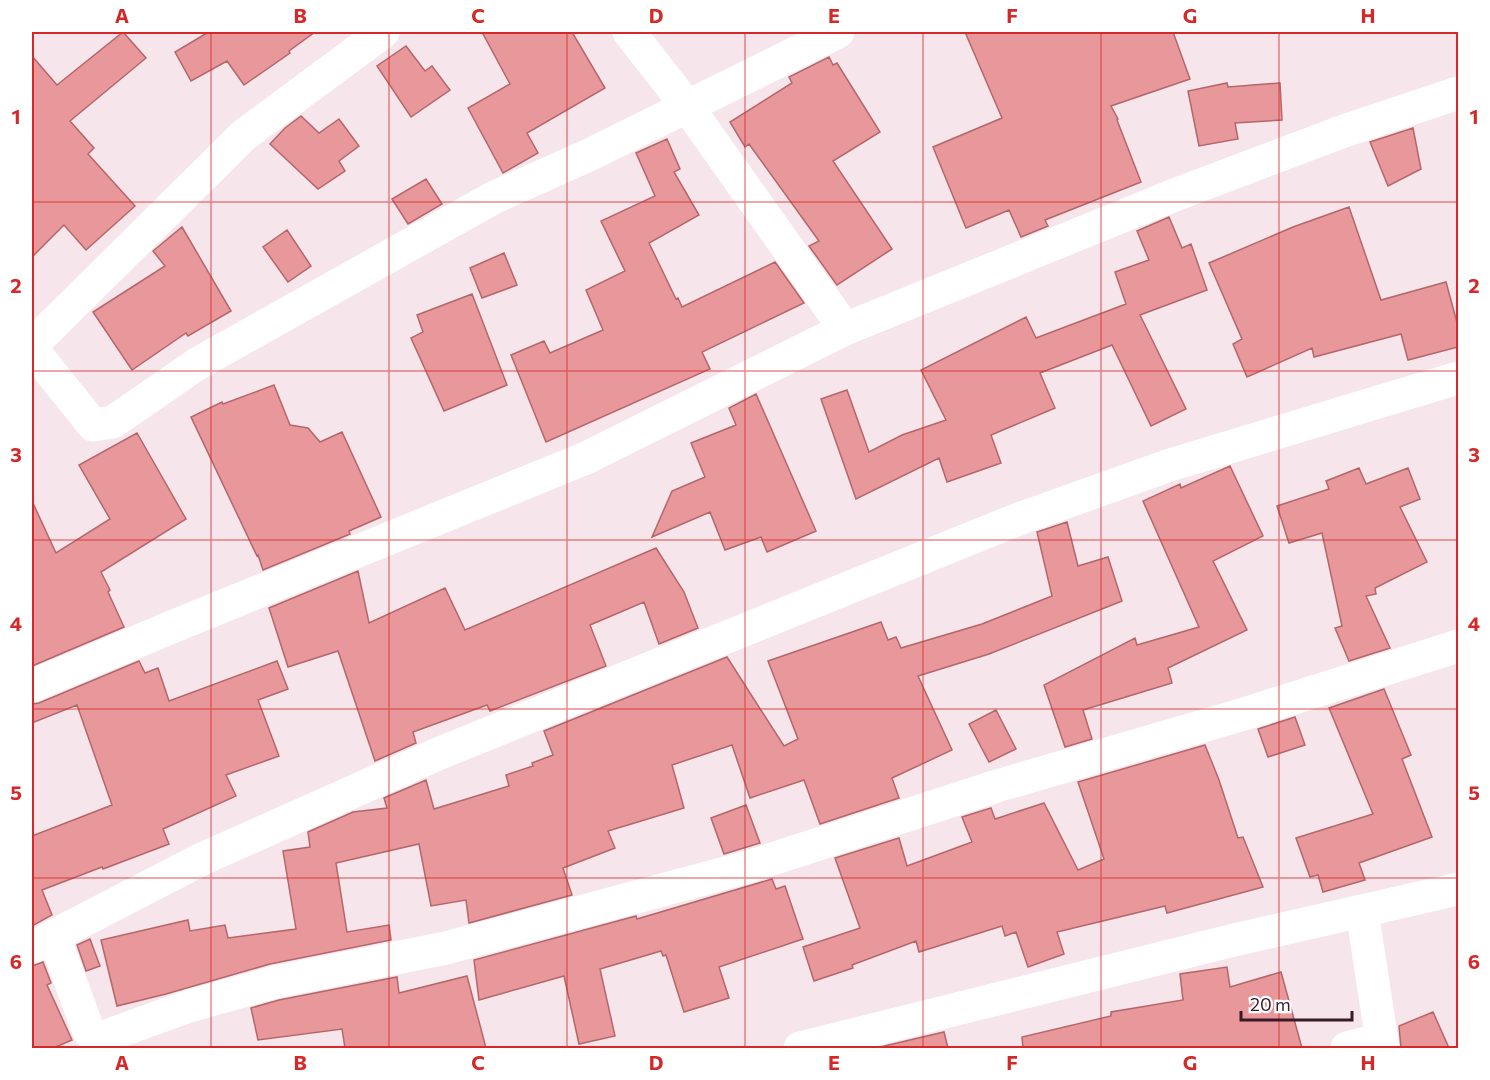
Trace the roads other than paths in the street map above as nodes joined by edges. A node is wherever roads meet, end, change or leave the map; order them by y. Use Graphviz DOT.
graph roads {
  1 [pos="383,32"];
  2 [pos="629,32"];
  3 [pos="838,32"];
  4 [pos="1458,93"];
  5 [pos="687,106"];
  6 [pos="845,329"];
  7 [pos="32,345"];
  8 [pos="32,349"];
  9 [pos="1458,378"];
  10 [pos="1458,646"];
  11 [pos="32,686"];
  12 [pos="1458,889"];
  13 [pos="1362,911"];
  14 [pos="43,942"];
  15 [pos="1383,1044"];
  16 [pos="800,1048"];
  17 [pos="1347,1048"];
  1 -- 7 [label="street"];
  2 -- 5 [label="street"];
  3 -- 5 [label="street"];
  4 -- 6 [label="street"];
  5 -- 6 [label="street"];
  5 -- 8 [label="street"];
  6 -- 11 [label="street"];
  9 -- 14 [label="street"];
  10 -- 14 [label="street"];
  12 -- 13 [label="street"];
  13 -- 15 [label="street"];
  13 -- 16 [label="street"];
  15 -- 17 [label="street"];
}
